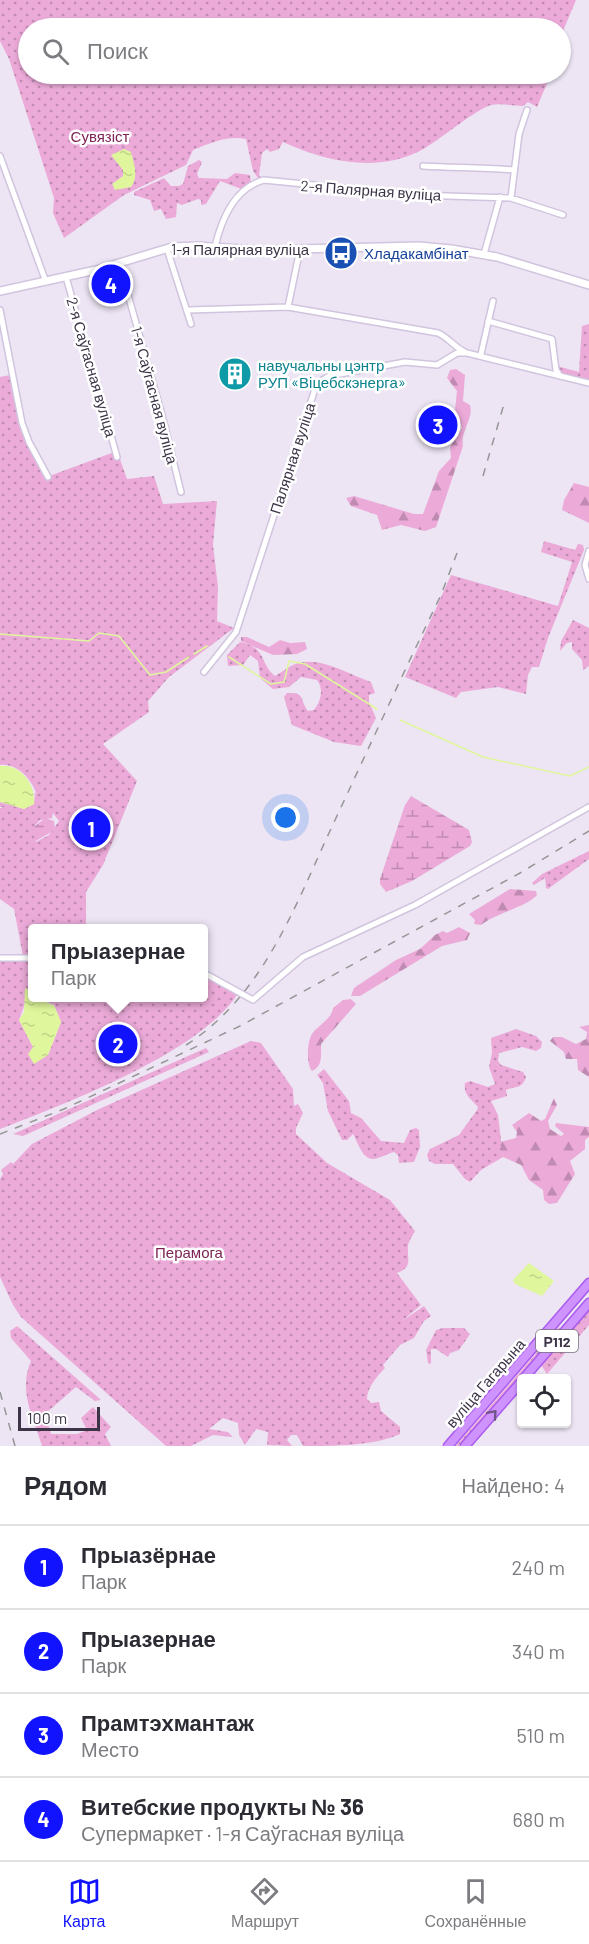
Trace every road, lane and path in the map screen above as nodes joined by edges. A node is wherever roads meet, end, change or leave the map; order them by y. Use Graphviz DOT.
graph roads {
  1 [pos="527,110"];
  2 [pos="0,156"];
  3 [pos="423,166"];
  4 [pos="514,170"];
  5 [pos="500,197"];
  6 [pos="511,198"];
  7 [pos="563,215"];
  8 [pos="214,247"];
  9 [pos="167,249"];
  10 [pos="300,249"];
  11 [pos="484,255"];
  12 [pos="119,263"];
  13 [pos="66,277"];
  14 [pos="46,282"];
  15 [pos="589,285"];
  16 [pos="0,291"];
  17 [pos="493,301"];
  18 [pos="288,307"];
  19 [pos="0,310"];
  20 [pos="188,310"];
  21 [pos="488,321"];
  22 [pos="191,324"];
  23 [pos="467,353"];
  24 [pos="481,354"];
  25 [pos="560,376"];
  26 [pos="589,383"];
  27 [pos="117,457"];
  28 [pos="48,477"];
  29 [pos="181,492"];
  30 [pos="589,551"];
  31 [pos="589,579"];
  32 [pos="204,672"];
  33 [pos="589,807"];
  34 [pos="0,958"];
  35 [pos="28,958"];
  36 [pos="208,975"];
  37 [pos="589,1283"];
  38 [pos="589,1303"];
  39 [pos="565,1313"];
  40 [pos="574,1321"];
  41 [pos="555,1324"];
  42 [pos="564,1332"];
  43 [pos="528,1374"];
  44 [pos="517,1387"];
  45 [pos="448,1446"];
  46 [pos="465,1446"];
  1 -- 4 [label="street"];
  2 -- 14 [label="street"];
  3 -- 4 [label="street"];
  4 -- 6 [label="street"];
  5 -- 6 [label="street, 2-я Палярная вуліца"];
  5 -- 8 [label="street, 2-я Палярная вуліца"];
  5 -- 11 [label="street"];
  6 -- 7 [label="street, 2-я Палярная вуліца"];
  8 -- 9 [label="street, 1-я Палярная вуліца"];
  8 -- 10 [label="street, 1-я Палярная вуліца"];
  9 -- 12 [label="street, 1-я Палярная вуліца"];
  9 -- 20 [label="street"];
  10 -- 11 [label="street, 1-я Палярная вуліца"];
  10 -- 18 [label="street"];
  11 -- 15 [label="street, 1-я Палярная вуліца"];
  12 -- 13 [label="street, 1-я Палярная вуліца"];
  12 -- 29 [label="street, 1-я Саўгасная вуліца"];
  13 -- 14 [label="street, 1-я Палярная вуліца"];
  13 -- 27 [label="street, 2-я Саўгасная вуліца"];
  14 -- 16 [label="street, 1-я Палярная вуліца"];
  17 -- 21 [label="street"];
  18 -- 20 [label="street"];
  18 -- 23 [label="street"];
  19 -- 28 [label="street"];
  20 -- 22 [label="street"];
  21 -- 24 [label="street"];
  21 -- 25 [label="street"];
  23 -- 24 [label="street, Палярная вуліца"];
  23 -- 32 [label="street, Палярная вуліца"];
  24 -- 25 [label="street, Палярная вуліца"];
  25 -- 26 [label="street, Палярная вуліца"];
  30 -- 31 [label="street"];
  33 -- 36 [label="street"];
  34 -- 35 [label="street"];
  37 -- 39 [label="main road, вуліца Гагарына / Р112"];
  38 -- 40 [label="main road, вуліца Гагарына / Р112"];
  39 -- 40 [label="main road"];
  39 -- 41 [label="main road, вуліца Гагарына / Р112"];
  40 -- 42 [label="main road, вуліца Гагарына / Р112"];
  41 -- 42 [label="main road"];
  41 -- 45 [label="main road, вуліца Гагарына / Р112"];
  42 -- 43 [label="main road, вуліца Гагарына / Р112"];
  46 -- 44 [label="main road, вуліца Гагарына / Р112, one-way"];
}
